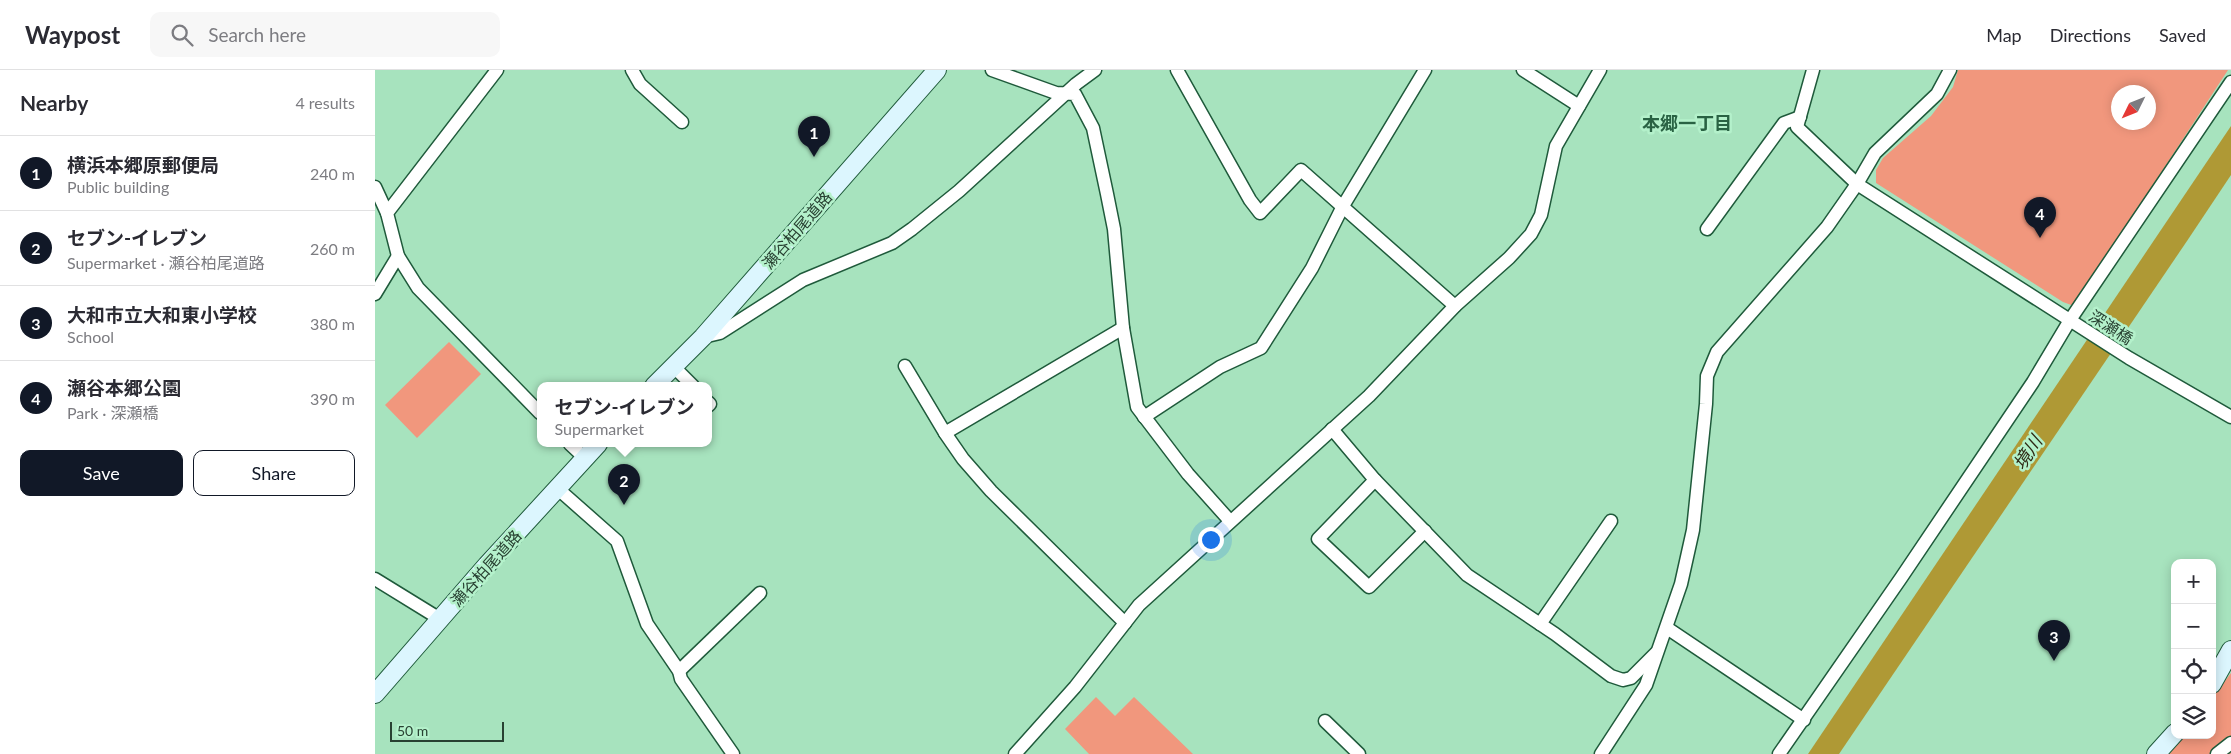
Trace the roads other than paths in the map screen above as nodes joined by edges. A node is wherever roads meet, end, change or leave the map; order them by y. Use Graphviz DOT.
graph roads {
  1 [pos="497,70"];
  2 [pos="632,70"];
  3 [pos="937,70"];
  4 [pos="992,70"];
  5 [pos="1095,70"];
  6 [pos="1177,70"];
  7 [pos="1425,70"];
  8 [pos="1523,70"];
  9 [pos="1600,70"];
  10 [pos="1813,70"];
  11 [pos="1950,70"];
  12 [pos="2231,82"];
  13 [pos="1067,93"];
  14 [pos="1579,106"];
  15 [pos="1800,117"];
  16 [pos="682,122"];
  17 [pos="1857,184"];
  18 [pos="375,187"];
  19 [pos="1343,206"];
  20 [pos="387,213"];
  21 [pos="1707,229"];
  22 [pos="398,256"];
  23 [pos="375,294"];
  24 [pos="1455,306"];
  25 [pos="2072,321"];
  26 [pos="1123,328"];
  27 [pos="703,338"];
  28 [pos="905,366"];
  29 [pos="674,367"];
  30 [pos="658,382"];
  31 [pos="689,382"];
  32 [pos="537,410"];
  33 [pos="1144,417"];
  34 [pos="2231,417"];
  35 [pos="1332,429"];
  36 [pos="945,433"];
  37 [pos="573,447"];
  38 [pos="595,447"];
  39 [pos="585,458"];
  40 [pos="1375,480"];
  41 [pos="557,488"];
  42 [pos="1611,520"];
  43 [pos="1230,521"];
  44 [pos="1425,531"];
  45 [pos="375,579"];
  46 [pos="760,593"];
  47 [pos="440,620"];
  48 [pos="1125,623"];
  49 [pos="1540,624"];
  50 [pos="1667,628"];
  51 [pos="2231,650"];
  52 [pos="1657,651"];
  53 [pos="679,671"];
  54 [pos="2216,677"];
  55 [pos="375,694"];
  56 [pos="1804,720"];
  57 [pos="1325,721"];
  58 [pos="2171,737"];
  59 [pos="2231,743"];
  60 [pos="733,754"];
  61 [pos="1015,754"];
  62 [pos="1359,754"];
  63 [pos="1601,754"];
  64 [pos="1779,754"];
  65 [pos="2156,754"];
  66 [pos="2217,754"];
  1 -- 20 [label="street"];
  2 -- 16 [label="street"];
  3 -- 27 [label="main road, 瀬谷柏尾道路"];
  4 -- 13 [label="street"];
  5 -- 13 [label="street"];
  6 -- 19 [label="street"];
  7 -- 19 [label="street"];
  8 -- 14 [label="street"];
  9 -- 14 [label="street"];
  10 -- 15 [label="street"];
  11 -- 17 [label="street"];
  12 -- 25 [label="street"];
  13 -- 26 [label="street"];
  13 -- 27 [label="street"];
  14 -- 24 [label="street"];
  15 -- 17 [label="street, 深瀬橋"];
  15 -- 21 [label="street"];
  17 -- 25 [label="street, 深瀬橋"];
  17 -- 50 [label="street"];
  18 -- 20 [label="street"];
  19 -- 24 [label="street"];
  19 -- 33 [label="street"];
  20 -- 22 [label="street"];
  22 -- 23 [label="street"];
  22 -- 32 [label="street"];
  24 -- 35 [label="street"];
  25 -- 34 [label="street, 深瀬橋"];
  25 -- 56 [label="street"];
  26 -- 33 [label="street"];
  26 -- 36 [label="street"];
  27 -- 29 [label="main road, 瀬谷柏尾道路"];
  28 -- 36 [label="street"];
  29 -- 30 [label="main road, 瀬谷柏尾道路"];
  29 -- 31 [label="street"];
  33 -- 43 [label="street"];
  35 -- 40 [label="street"];
  35 -- 43 [label="street"];
  36 -- 48 [label="street"];
  37 -- 39 [label="street"];
  38 -- 39 [label="main road, 瀬谷柏尾道路"];
  39 -- 41 [label="main road, 瀬谷柏尾道路"];
  40 -- 44 [label="street"];
  40 -- 44 [label="street"];
  41 -- 47 [label="main road, 瀬谷柏尾道路"];
  41 -- 53 [label="street"];
  42 -- 49 [label="street"];
  43 -- 48 [label="street"];
  44 -- 49 [label="street"];
  45 -- 47 [label="street"];
  46 -- 53 [label="street"];
  47 -- 55 [label="main road, 瀬谷柏尾道路"];
  48 -- 61 [label="street"];
  49 -- 52 [label="street"];
  50 -- 52 [label="street"];
  50 -- 56 [label="street"];
  51 -- 54 [label="main road"];
  52 -- 63 [label="street"];
  53 -- 60 [label="street"];
  56 -- 64 [label="street"];
  57 -- 62 [label="street"];
  58 -- 65 [label="main road"];
  59 -- 66 [label="street"];
}
